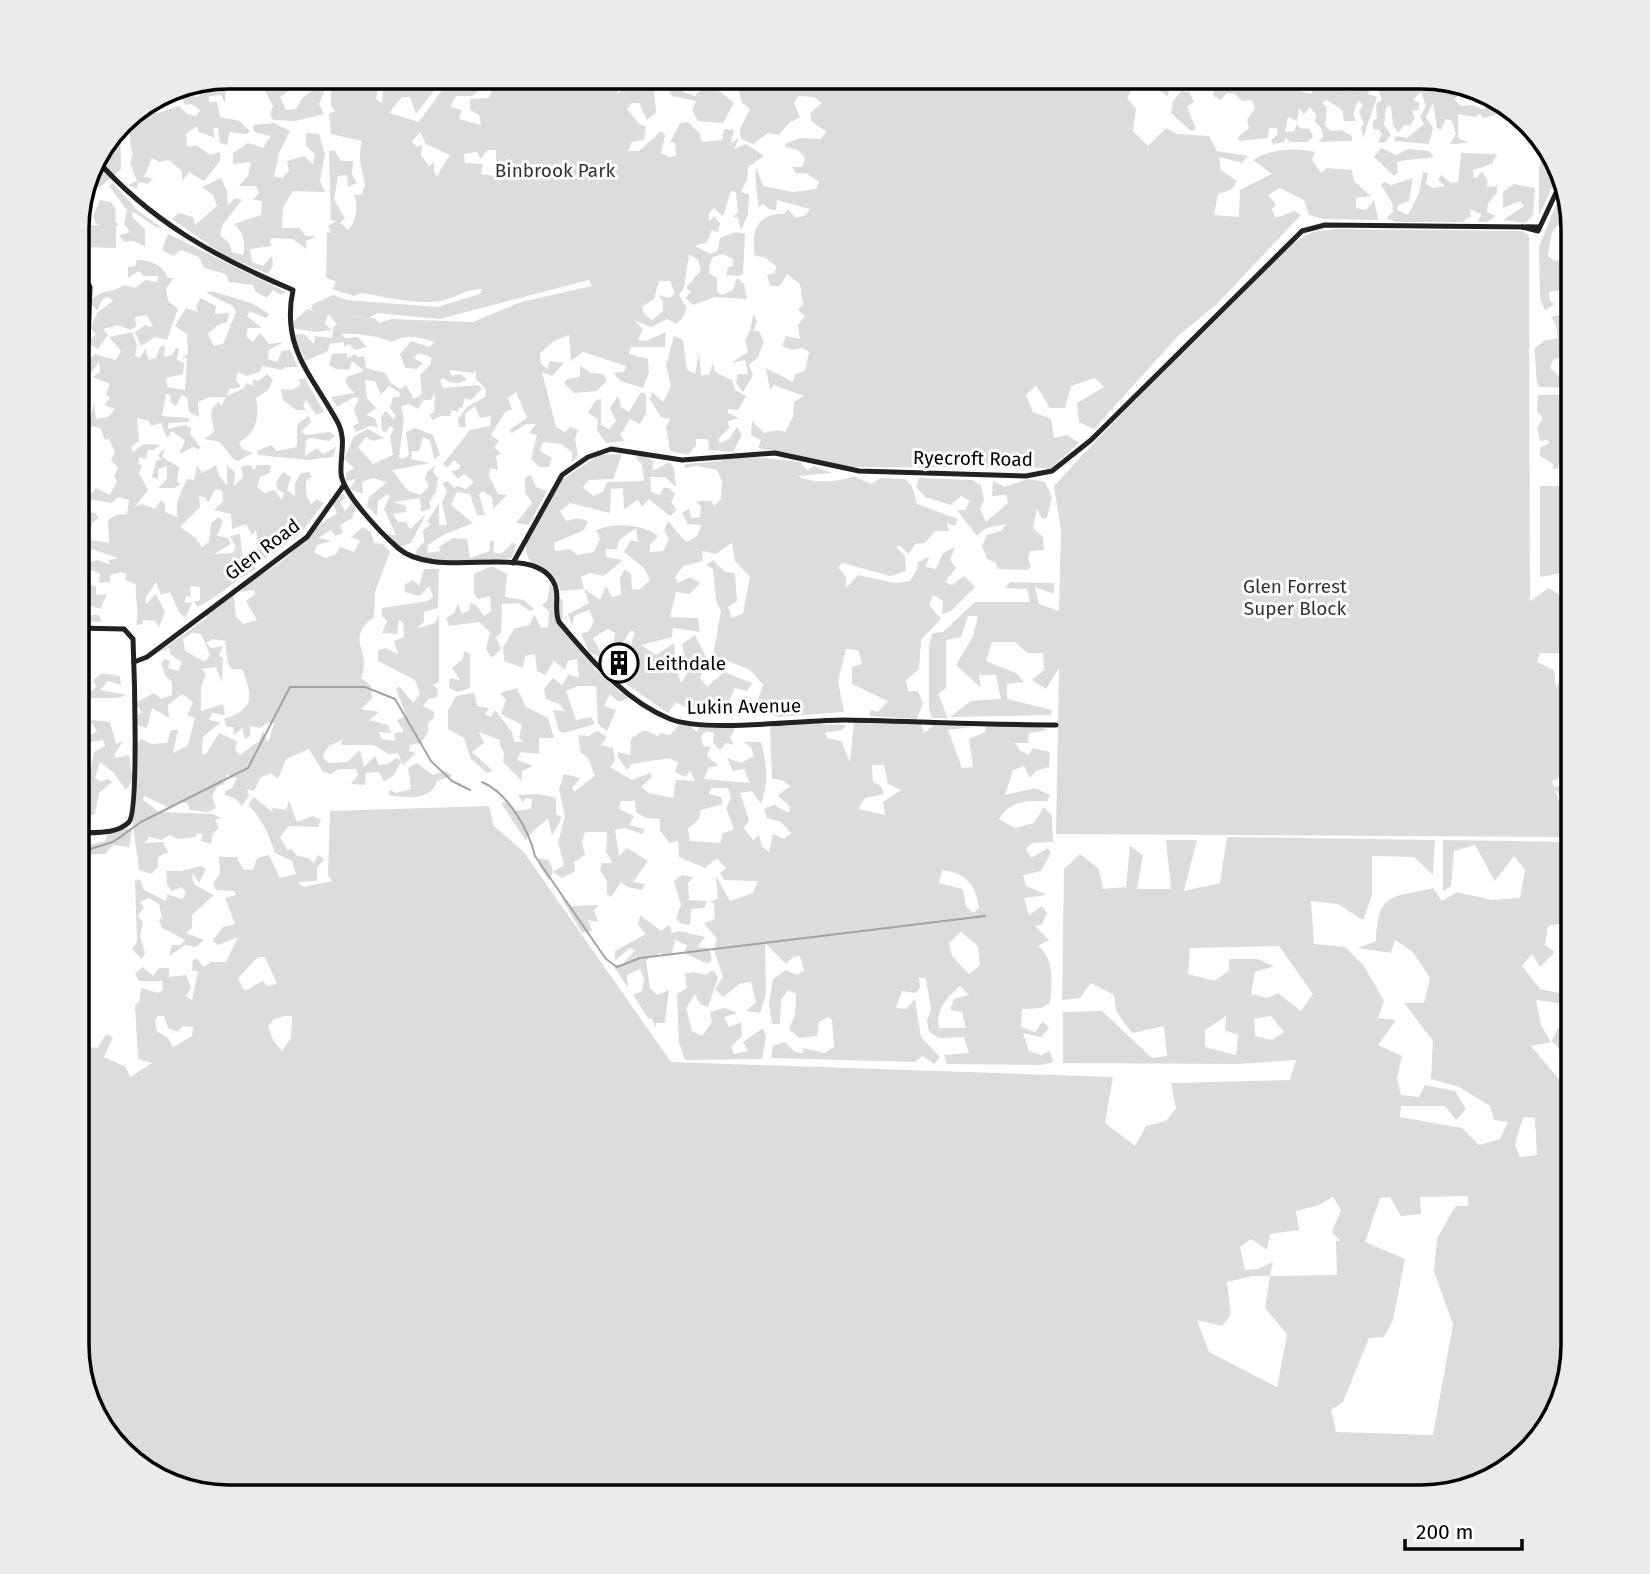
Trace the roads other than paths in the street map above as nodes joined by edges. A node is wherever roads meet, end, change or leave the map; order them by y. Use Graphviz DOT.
graph roads {
  1 [pos="104,167"];
  2 [pos="1556,193"];
  3 [pos="344,485"];
  4 [pos="513,563"];
  5 [pos="90,628"];
  6 [pos="134,659"];
  7 [pos="1056,725"];
  8 [pos="90,832"];
  1 -- 3 [label="street"];
  2 -- 4 [label="street, Ryecroft Road"];
  3 -- 4 [label="street"];
  3 -- 6 [label="street, Glen Road"];
  4 -- 7 [label="street, Lukin Avenue"];
  5 -- 6 [label="street"];
  6 -- 8 [label="street"];
}
